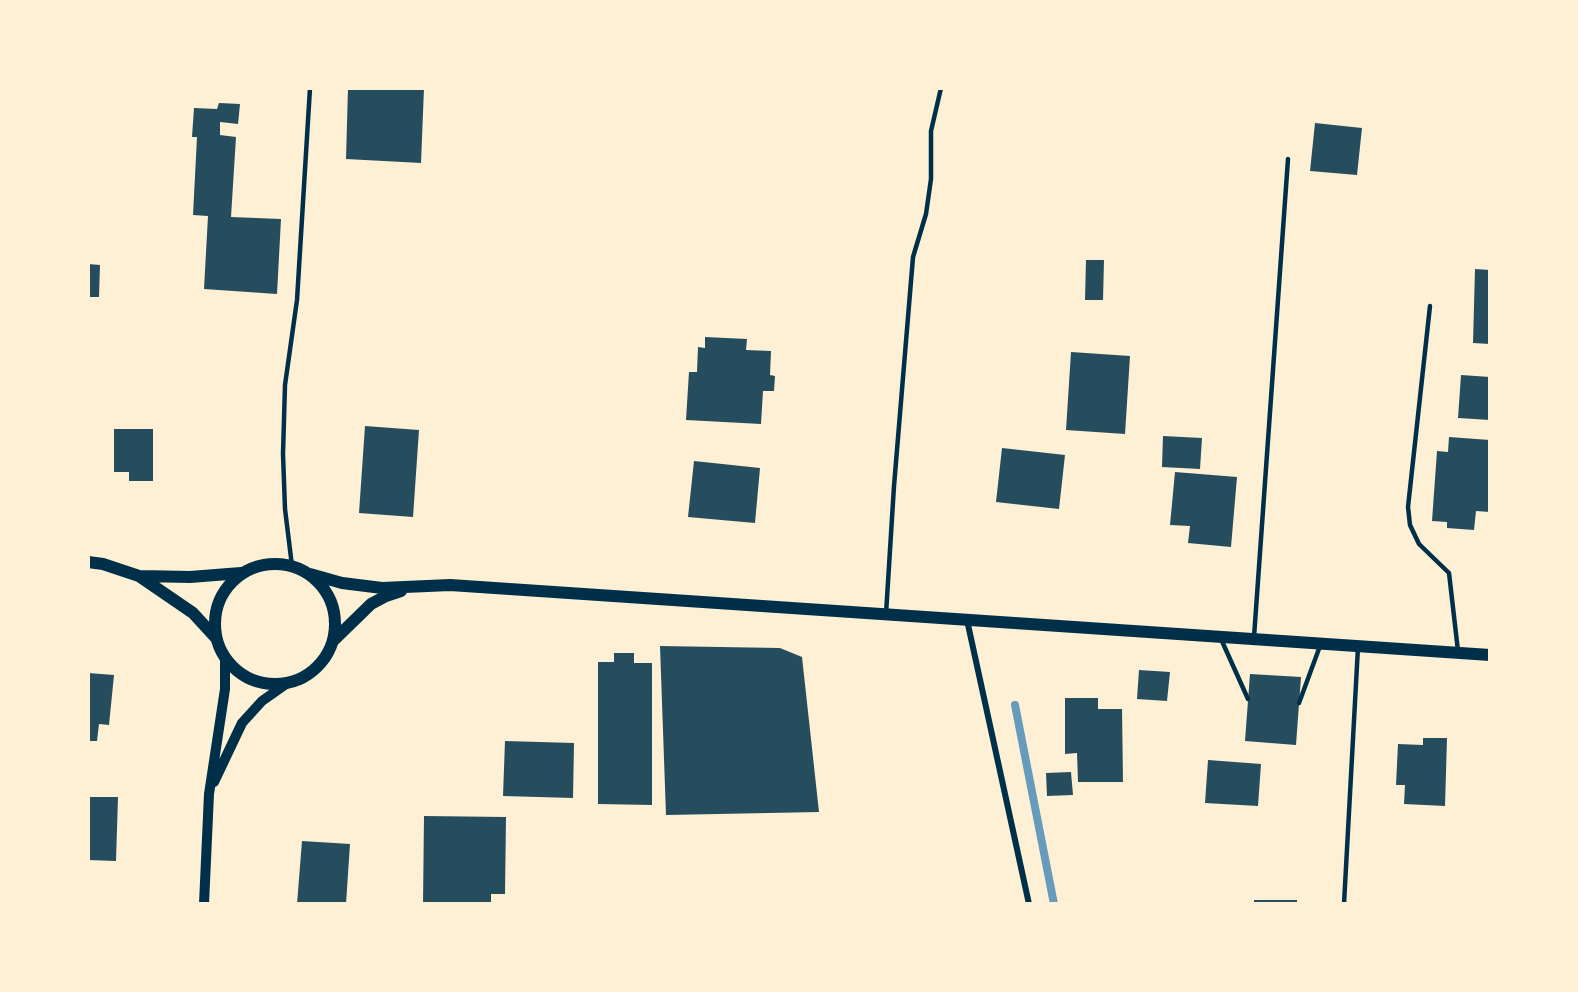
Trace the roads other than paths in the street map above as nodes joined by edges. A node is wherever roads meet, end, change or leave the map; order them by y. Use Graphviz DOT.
graph roads {
  1 [pos="310,88"];
  2 [pos="941,88"];
  3 [pos="1288,159"];
  4 [pos="1430,306"];
  5 [pos="88,562"];
  6 [pos="292,566"];
  7 [pos="241,573"];
  8 [pos="310,574"];
  9 [pos="139,576"];
  10 [pos="422,585"];
  11 [pos="886,614"];
  12 [pos="967,620"];
  13 [pos="215,637"];
  14 [pos="1220,637"];
  15 [pos="1254,639"];
  16 [pos="333,641"];
  17 [pos="1321,644"];
  18 [pos="1359,647"];
  19 [pos="1458,653"];
  20 [pos="1490,656"];
  21 [pos="225,661"];
  22 [pos="290,682"];
  23 [pos="1248,699"];
  24 [pos="1299,703"];
  25 [pos="209,794"];
  26 [pos="204,903"];
  27 [pos="1029,903"];
  28 [pos="1344,903"];
  1 -- 6 [label="lane"];
  2 -- 11 [label="lane"];
  3 -- 15 [label="lane"];
  4 -- 19 [label="lane"];
  5 -- 9 [label="main road"];
  6 -- 7 [label="main road"];
  6 -- 8 [label="main road"];
  7 -- 9 [label="main road"];
  7 -- 13 [label="main road"];
  8 -- 10 [label="main road"];
  8 -- 16 [label="main road"];
  9 -- 13 [label="main road"];
  10 -- 11 [label="main road"];
  10 -- 16 [label="main road"];
  11 -- 12 [label="main road"];
  12 -- 14 [label="main road"];
  12 -- 27 [label="street"];
  13 -- 21 [label="main road"];
  14 -- 15 [label="main road"];
  14 -- 23 [label="lane"];
  15 -- 17 [label="main road"];
  16 -- 22 [label="main road"];
  17 -- 18 [label="main road"];
  17 -- 24 [label="lane"];
  18 -- 19 [label="main road"];
  18 -- 28 [label="lane"];
  19 -- 20 [label="main road"];
  21 -- 22 [label="main road"];
  21 -- 25 [label="street"];
  22 -- 25 [label="street"];
  25 -- 26 [label="street"];
}
